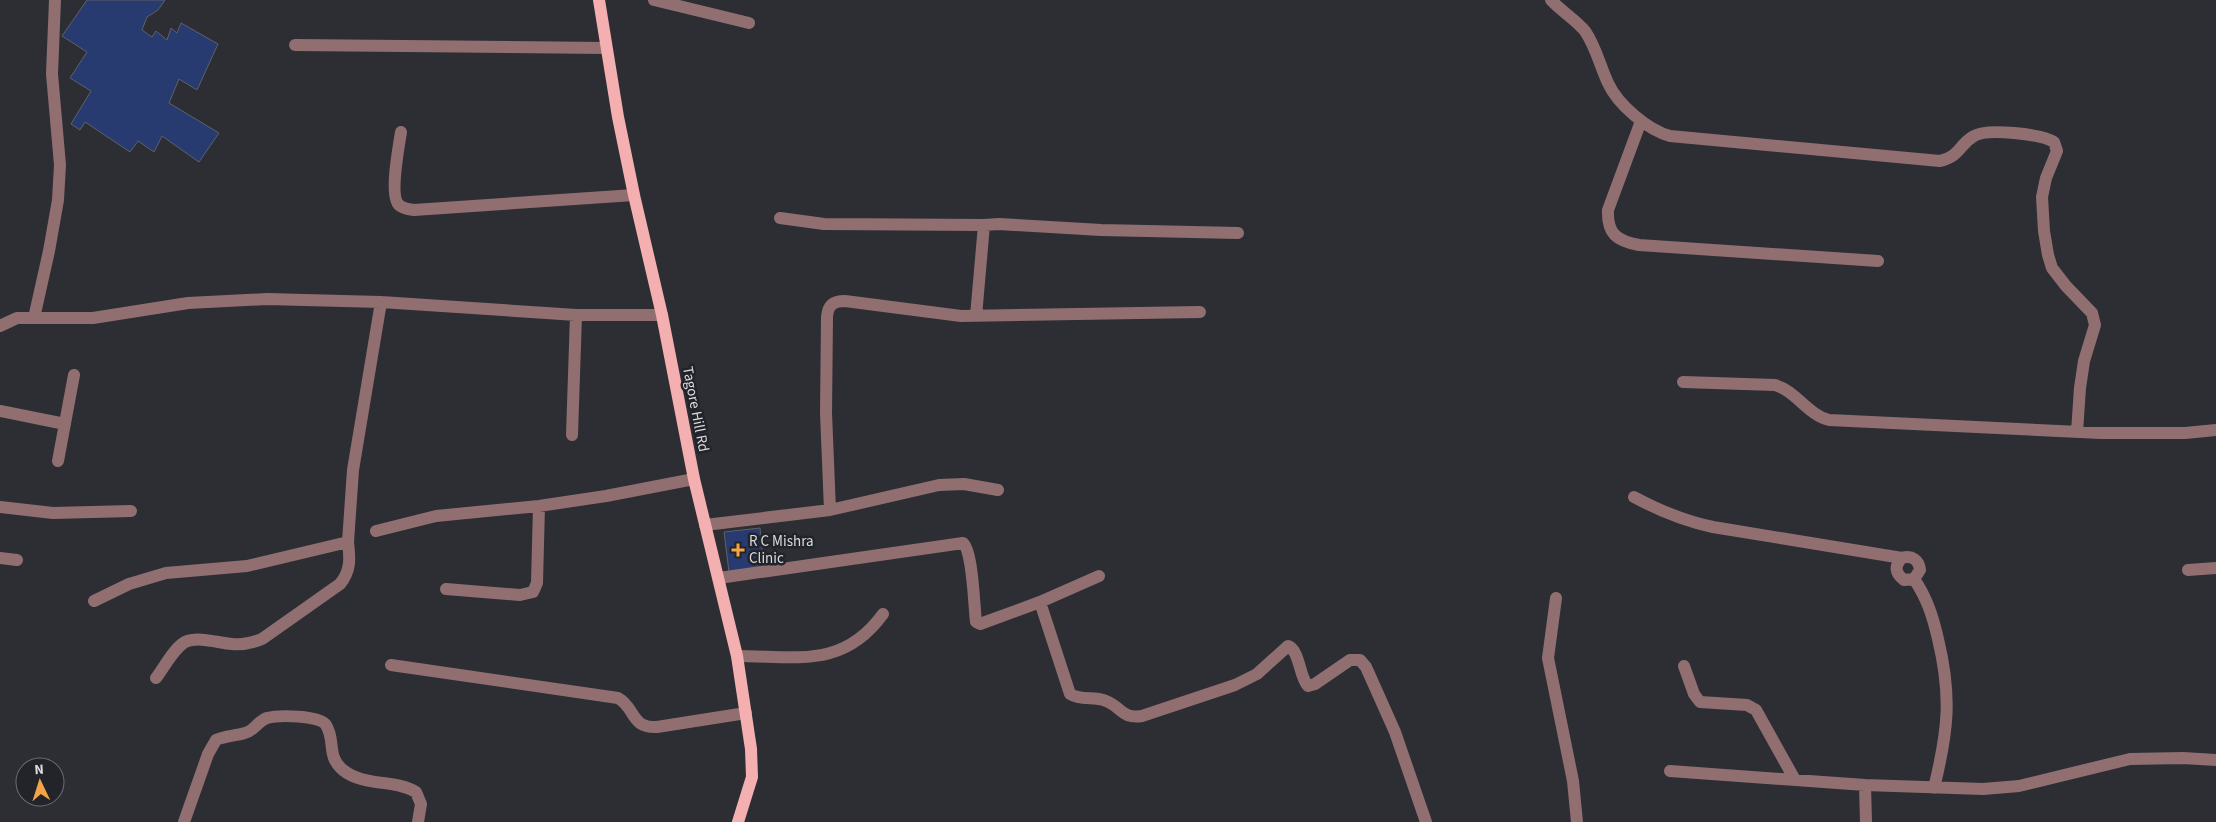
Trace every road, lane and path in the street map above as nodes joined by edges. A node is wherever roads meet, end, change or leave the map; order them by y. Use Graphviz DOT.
graph roads {
  1 [pos="55,0"];
  2 [pos="599,0"];
  3 [pos="654,0"];
  4 [pos="1551,0"];
  5 [pos="749,23"];
  6 [pos="295,45"];
  7 [pos="606,48"];
  8 [pos="1639,118"];
  9 [pos="401,132"];
  10 [pos="634,196"];
  11 [pos="780,218"];
  12 [pos="984,225"];
  13 [pos="1238,233"];
  14 [pos="1878,262"];
  15 [pos="382,302"];
  16 [pos="1200,312"];
  17 [pos="576,315"];
  18 [pos="662,315"];
  19 [pos="976,316"];
  20 [pos="34,318"];
  21 [pos="0,326"];
  22 [pos="74,375"];
  23 [pos="1683,382"];
  24 [pos="0,411"];
  25 [pos="65,424"];
  26 [pos="2216,430"];
  27 [pos="2077,432"];
  28 [pos="572,436"];
  29 [pos="58,461"];
  30 [pos="694,479"];
  31 [pos="998,490"];
  32 [pos="1634,497"];
  33 [pos="539,506"];
  34 [pos="0,507"];
  35 [pos="830,510"];
  36 [pos="131,511"];
  37 [pos="705,526"];
  38 [pos="376,531"];
  39 [pos="348,542"];
  40 [pos="0,558"];
  41 [pos="17,560"];
  42 [pos="2216,568"];
  43 [pos="2188,570"];
  44 [pos="1099,576"];
  45 [pos="719,578"];
  46 [pos="446,589"];
  47 [pos="1556,598"];
  48 [pos="94,601"];
  49 [pos="1040,602"];
  50 [pos="883,614"];
  51 [pos="737,656"];
  52 [pos="391,666"];
  53 [pos="1684,666"];
  54 [pos="156,678"];
  55 [pos="746,713"];
  56 [pos="2216,760"];
  57 [pos="1670,771"];
  58 [pos="1795,780"];
  59 [pos="1865,785"];
  60 [pos="1934,788"];
  61 [pos="184,822"];
  62 [pos="418,822"];
  63 [pos="738,822"];
  64 [pos="1426,822"];
  65 [pos="1577,822"];
  66 [pos="1866,822"];
  1 -- 20 [label="street"];
  2 -- 7 [label="main road, Tagore Hill Rd"];
  3 -- 5 [label="street"];
  4 -- 8 [label="street"];
  6 -- 7 [label="street"];
  7 -- 10 [label="main road, Tagore Hill Rd"];
  8 -- 14 [label="street"];
  8 -- 27 [label="street"];
  9 -- 10 [label="street"];
  10 -- 18 [label="main road, Tagore Hill Rd"];
  11 -- 12 [label="street"];
  12 -- 13 [label="street"];
  12 -- 19 [label="street"];
  15 -- 17 [label="street"];
  15 -- 20 [label="street"];
  15 -- 39 [label="street"];
  16 -- 19 [label="street"];
  17 -- 18 [label="street"];
  17 -- 28 [label="street"];
  18 -- 30 [label="main road, Tagore Hill Rd"];
  19 -- 35 [label="street"];
  20 -- 21 [label="street"];
  22 -- 25 [label="street"];
  23 -- 27 [label="street"];
  24 -- 25 [label="street"];
  25 -- 29 [label="street"];
  26 -- 27 [label="street"];
  30 -- 33 [label="street"];
  30 -- 37 [label="main road, Tagore Hill Rd"];
  31 -- 35 [label="street"];
  32 -- 60 [label="street"];
  33 -- 38 [label="street"];
  33 -- 46 [label="street"];
  34 -- 36 [label="street"];
  35 -- 37 [label="street"];
  37 -- 45 [label="main road, Tagore Hill Rd"];
  39 -- 48 [label="street"];
  39 -- 54 [label="street"];
  40 -- 41 [label="street"];
  42 -- 43 [label="street"];
  44 -- 49 [label="street"];
  45 -- 49 [label="street"];
  45 -- 51 [label="main road, Tagore Hill Rd"];
  47 -- 65 [label="street"];
  49 -- 64 [label="street"];
  50 -- 51 [label="street"];
  51 -- 55 [label="main road, Tagore Hill Rd"];
  52 -- 55 [label="street"];
  53 -- 58 [label="street"];
  55 -- 63 [label="main road, Tagore Hill Rd"];
  56 -- 60 [label="street"];
  57 -- 58 [label="street"];
  58 -- 59 [label="street"];
  59 -- 60 [label="street"];
  59 -- 66 [label="street"];
  61 -- 62 [label="street"];
}
